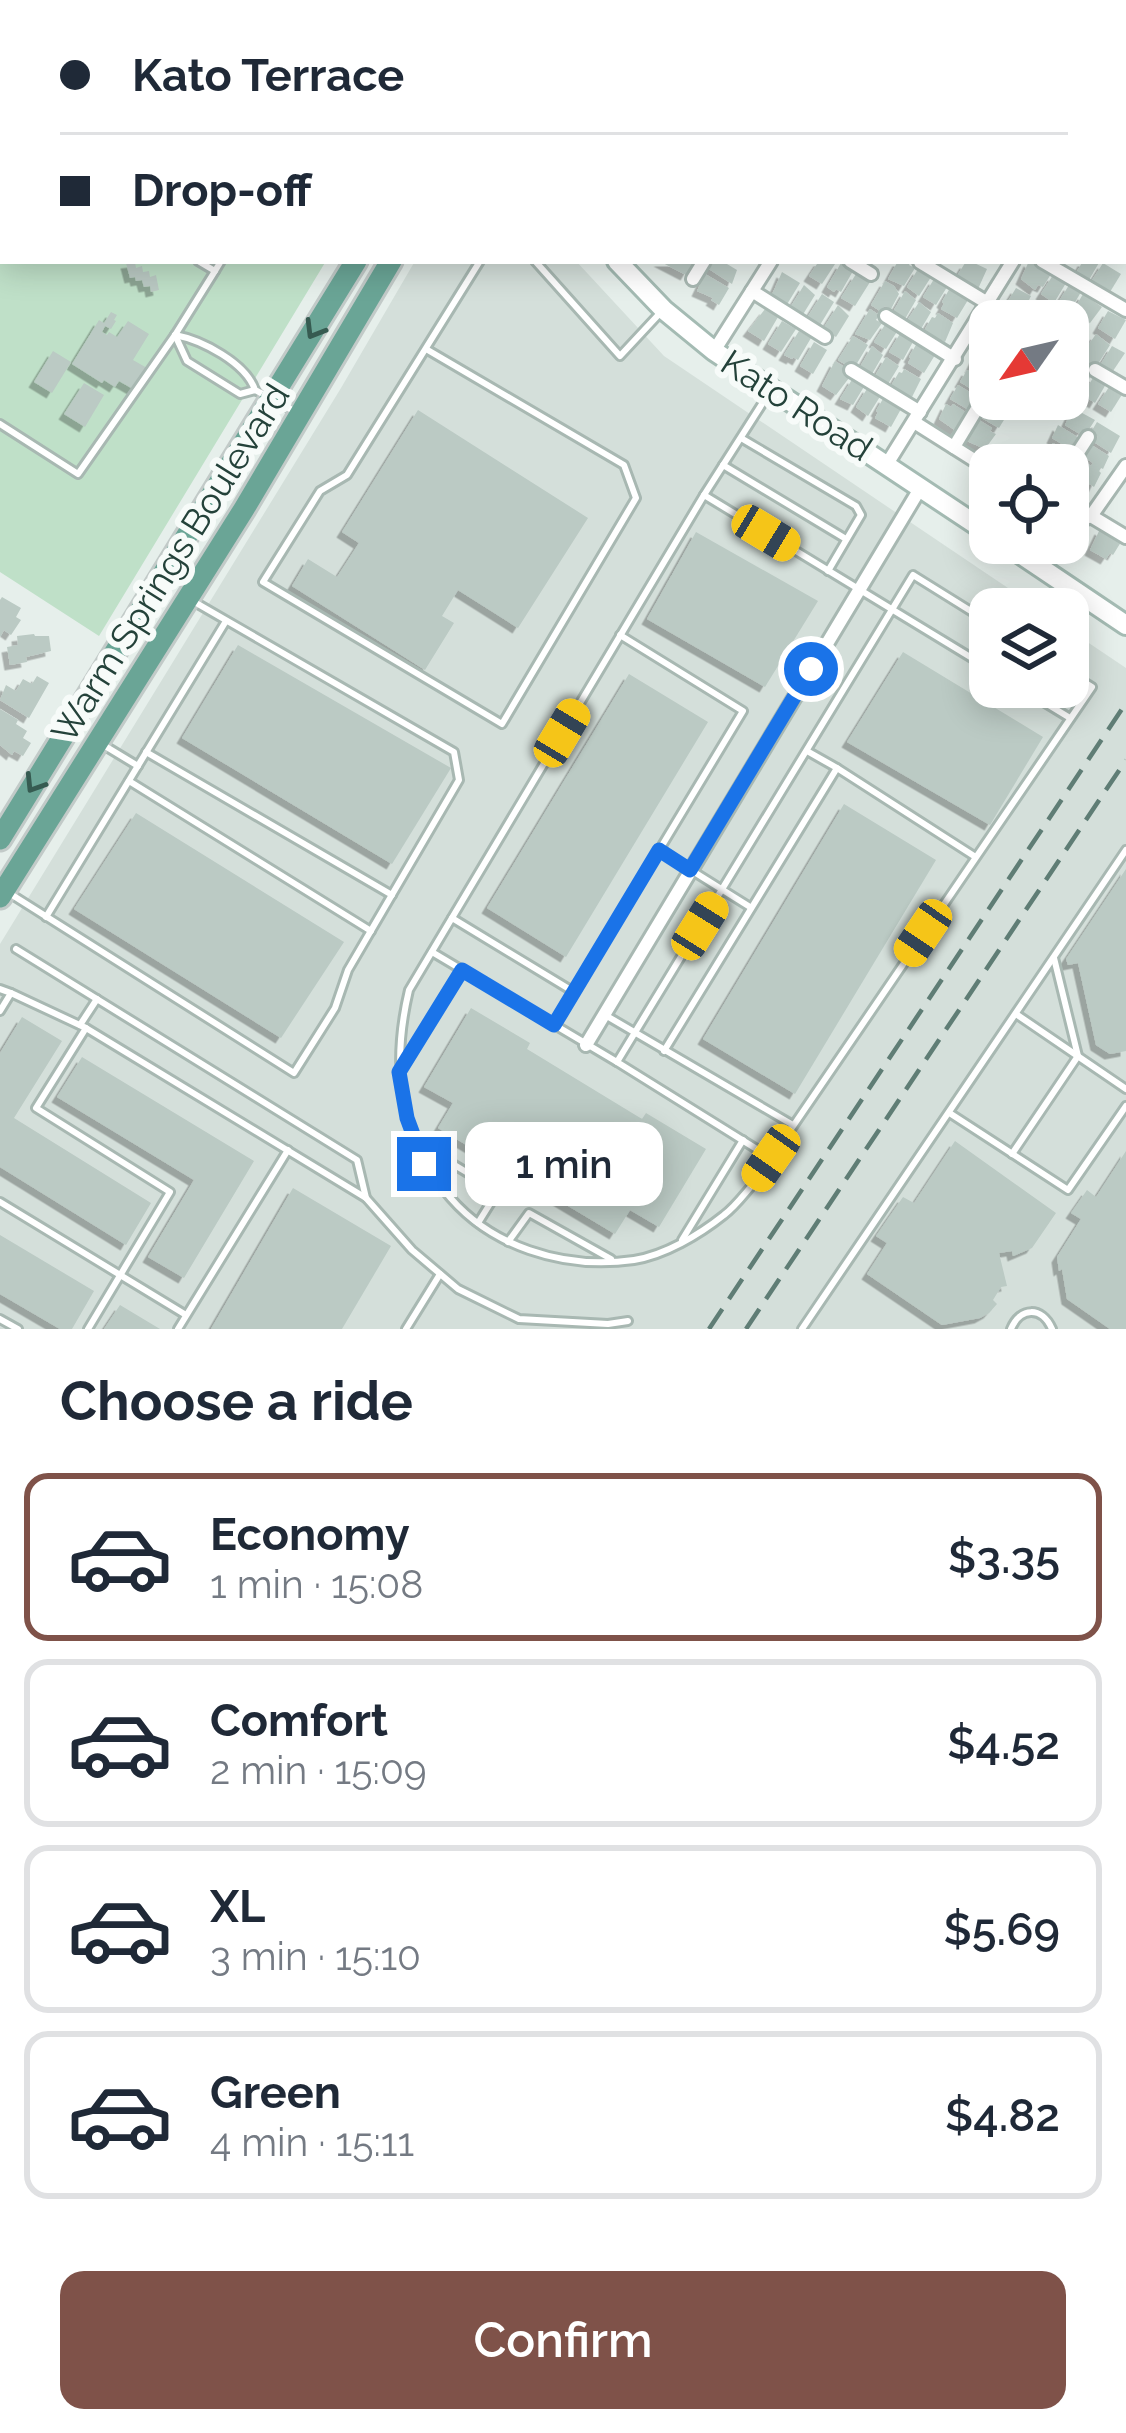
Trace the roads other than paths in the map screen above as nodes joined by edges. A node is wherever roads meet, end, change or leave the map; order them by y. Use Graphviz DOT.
graph roads {
  1 [pos="203,264"];
  2 [pos="219,264"];
  3 [pos="354,264"];
  4 [pos="389,264"];
  5 [pos="478,264"];
  6 [pos="538,264"];
  7 [pos="620,264"];
  8 [pos="702,264"];
  9 [pos="769,264"];
  10 [pos="855,264"];
  11 [pos="923,264"];
  12 [pos="1011,264"];
  13 [pos="1047,264"];
  14 [pos="215,272"];
  15 [pos="871,274"];
  16 [pos="693,279"];
  17 [pos="752,291"];
  18 [pos="982,300"];
  19 [pos="990,300"];
  20 [pos="664,310"];
  21 [pos="1126,310"];
  22 [pos="886,316"];
  23 [pos="175,335"];
  24 [pos="969,335"];
  25 [pos="825,337"];
  26 [pos="426,349"];
  27 [pos="714,351"];
  28 [pos="955,358"];
  29 [pos="851,370"];
  30 [pos="1095,370"];
  31 [pos="1126,388"];
  32 [pos="771,390"];
  33 [pos="264,395"];
  34 [pos="301,415"];
  35 [pos="917,417"];
  36 [pos="970,420"];
  37 [pos="0,424"];
  38 [pos="1088,437"];
  39 [pos="741,438"];
  40 [pos="1083,444"];
  41 [pos="954,447"];
  42 [pos="969,457"];
  43 [pos="887,464"];
  44 [pos="723,465"];
  45 [pos="1126,466"];
  46 [pos="921,487"];
  47 [pos="704,495"];
  48 [pos="1091,516"];
  49 [pos="969,520"];
  50 [pos="1126,537"];
  51 [pos="846,539"];
  52 [pos="1035,564"];
  53 [pos="828,571"];
  54 [pos="859,589"];
  55 [pos="188,598"];
  56 [pos="892,610"];
  57 [pos="969,610"];
  58 [pos="226,621"];
  59 [pos="1126,625"];
  60 [pos="620,635"];
  61 [pos="969,656"];
  62 [pos="1054,708"];
  63 [pos="1077,708"];
  64 [pos="1070,718"];
  65 [pos="98,741"];
  66 [pos="807,751"];
  67 [pos="146,752"];
  68 [pos="138,766"];
  69 [pos="837,768"];
  70 [pos="129,781"];
  71 [pos="0,838"];
  72 [pos="659,850"];
  73 [pos="1126,850"];
  74 [pos="975,856"];
  75 [pos="690,870"];
  76 [pos="723,890"];
  77 [pos="2,894"];
  78 [pos="392,895"];
  79 [pos="750,907"];
  80 [pos="46,917"];
  81 [pos="452,918"];
  82 [pos="371,931"];
  83 [pos="16,949"];
  84 [pos="432,952"];
  85 [pos="1054,958"];
  86 [pos="462,970"];
  87 [pos="0,989"];
  88 [pos="574,992"];
  89 [pos="11,993"];
  90 [pos="97,999"];
  91 [pos="0,1011"];
  92 [pos="604,1014"];
  93 [pos="1016,1014"];
  94 [pos="554,1025"];
  95 [pos="83,1026"];
  96 [pos="635,1034"];
  97 [pos="586,1045"];
  98 [pos="664,1051"];
  99 [pos="1078,1056"];
  100 [pos="617,1062"];
  101 [pos="399,1072"];
  102 [pos="1126,1089"];
  103 [pos="1126,1106"];
  104 [pos="950,1113"];
  105 [pos="793,1125"];
  106 [pos="742,1141"];
  107 [pos="416,1142"];
  108 [pos="288,1150"];
  109 [pos="1012,1154"];
  110 [pos="771,1158"];
  111 [pos="366,1198"];
  112 [pos="0,1202"];
  113 [pos="478,1223"];
  114 [pos="508,1242"];
  115 [pos="679,1244"];
  116 [pos="614,1261"];
  117 [pos="440,1274"];
  118 [pos="122,1276"];
  119 [pos="187,1315"];
  120 [pos="0,1319"];
  121 [pos="519,1319"];
  122 [pos="628,1322"];
  123 [pos="18,1329"];
  124 [pos="88,1329"];
  125 [pos="178,1329"];
  126 [pos="406,1329"];
  127 [pos="533,1329"];
  128 [pos="802,1329"];
  129 [pos="1011,1329"];
  130 [pos="1052,1329"];
  1 -- 14 [label="lane"];
  2 -- 14 [label="lane"];
  3 -- 33 [label="main road, Warm Springs Boulevard, one-way"];
  4 -- 34 [label="main road, Warm Springs Boulevard"];
  5 -- 26 [label="lane"];
  6 -- 20 [label="lane"];
  7 -- 20 [label="street, Kato Road"];
  8 -- 16 [label="street"];
  9 -- 17 [label="street"];
  10 -- 15 [label="street"];
  11 -- 18 [label="street"];
  12 -- 19 [label="street"];
  13 -- 21 [label="street"];
  14 -- 23 [label="lane"];
  17 -- 25 [label="street"];
  17 -- 27 [label="street"];
  20 -- 27 [label="street, Kato Road"];
  22 -- 28 [label="street"];
  23 -- 33 [label="lane"];
  23 -- 33 [label="lane"];
  23 -- 37 [label="lane"];
  24 -- 28 [label="street"];
  26 -- 26 [label="lane"];
  27 -- 32 [label="street, Kato Road"];
  28 -- 35 [label="street"];
  29 -- 35 [label="street"];
  30 -- 31 [label="street"];
  32 -- 39 [label="lane"];
  32 -- 43 [label="street, Kato Road"];
  33 -- 34 [label="lane"];
  33 -- 71 [label="main road, Warm Springs Boulevard, one-way"];
  34 -- 55 [label="main road, Warm Springs Boulevard"];
  35 -- 41 [label="street"];
  35 -- 43 [label="street"];
  36 -- 41 [label="street"];
  38 -- 40 [label="street"];
  39 -- 44 [label="lane"];
  39 -- 51 [label="lane"];
  41 -- 42 [label="street"];
  43 -- 46 [label="street, Kato Road"];
  44 -- 47 [label="lane"];
  44 -- 51 [label="lane"];
  45 -- 48 [label="street"];
  46 -- 49 [label="street, Kato Road"];
  46 -- 54 [label="street"];
  47 -- 53 [label="lane"];
  47 -- 60 [label="lane"];
  48 -- 50 [label="street"];
  51 -- 53 [label="lane"];
  52 -- 59 [label="street"];
  53 -- 54 [label="lane"];
  54 -- 56 [label="lane"];
  54 -- 75 [label="street"];
  55 -- 58 [label="lane"];
  55 -- 65 [label="main road, Warm Springs Boulevard"];
  56 -- 57 [label="lane"];
  56 -- 61 [label="lane"];
  56 -- 66 [label="lane"];
  58 -- 67 [label="lane"];
  58 -- 78 [label="lane"];
  60 -- 72 [label="lane"];
  60 -- 81 [label="lane"];
  62 -- 64 [label="lane"];
  63 -- 64 [label="lane"];
  64 -- 74 [label="lane"];
  65 -- 68 [label="lane"];
  65 -- 77 [label="main road, Warm Springs Boulevard"];
  66 -- 69 [label="lane"];
  66 -- 76 [label="lane"];
  67 -- 68 [label="lane"];
  67 -- 78 [label="lane"];
  68 -- 70 [label="lane"];
  69 -- 74 [label="lane"];
  69 -- 79 [label="lane"];
  70 -- 80 [label="lane"];
  70 -- 82 [label="lane"];
  72 -- 75 [label="lane"];
  72 -- 88 [label="lane"];
  73 -- 85 [label="lane"];
  74 -- 105 [label="lane"];
  75 -- 76 [label="lane"];
  75 -- 92 [label="street"];
  76 -- 79 [label="lane"];
  76 -- 96 [label="lane"];
  77 -- 80 [label="lane"];
  78 -- 82 [label="lane"];
  79 -- 98 [label="lane"];
  80 -- 82 [label="lane"];
  81 -- 84 [label="lane"];
  81 -- 88 [label="lane"];
  83 -- 90 [label="lane"];
  84 -- 86 [label="lane"];
  84 -- 101 [label="lane"];
  85 -- 93 [label="lane"];
  85 -- 99 [label="lane"];
  86 -- 94 [label="lane"];
  86 -- 101 [label="lane"];
  87 -- 89 [label="lane"];
  88 -- 94 [label="lane"];
  89 -- 91 [label="lane"];
  89 -- 95 [label="lane"];
  90 -- 95 [label="lane"];
  90 -- 111 [label="lane"];
  92 -- 96 [label="lane"];
  92 -- 97 [label="street"];
  93 -- 99 [label="lane"];
  93 -- 104 [label="lane"];
  94 -- 97 [label="lane"];
  95 -- 108 [label="lane"];
  95 -- 118 [label="lane"];
  96 -- 98 [label="lane"];
  96 -- 100 [label="lane"];
  97 -- 100 [label="lane"];
  98 -- 105 [label="lane"];
  99 -- 102 [label="lane"];
  99 -- 109 [label="lane"];
  100 -- 106 [label="lane"];
  101 -- 107 [label="lane"];
  103 -- 109 [label="lane"];
  104 -- 109 [label="lane"];
  104 -- 128 [label="lane"];
  105 -- 110 [label="lane"];
  106 -- 110 [label="lane"];
  106 -- 115 [label="lane"];
  107 -- 113 [label="lane"];
  107 -- 113 [label="lane"];
  108 -- 111 [label="lane"];
  108 -- 119 [label="lane"];
  110 -- 115 [label="lane"];
  111 -- 117 [label="lane"];
  112 -- 118 [label="lane"];
  113 -- 114 [label="lane"];
  114 -- 116 [label="lane"];
  114 -- 116 [label="lane"];
  115 -- 116 [label="lane"];
  117 -- 121 [label="lane"];
  117 -- 126 [label="lane"];
  118 -- 119 [label="lane"];
  118 -- 124 [label="lane"];
  119 -- 125 [label="lane"];
  120 -- 123 [label="lane"];
  121 -- 122 [label="lane"];
  121 -- 127 [label="lane"];
  129 -- 130 [label="lane"];
}
